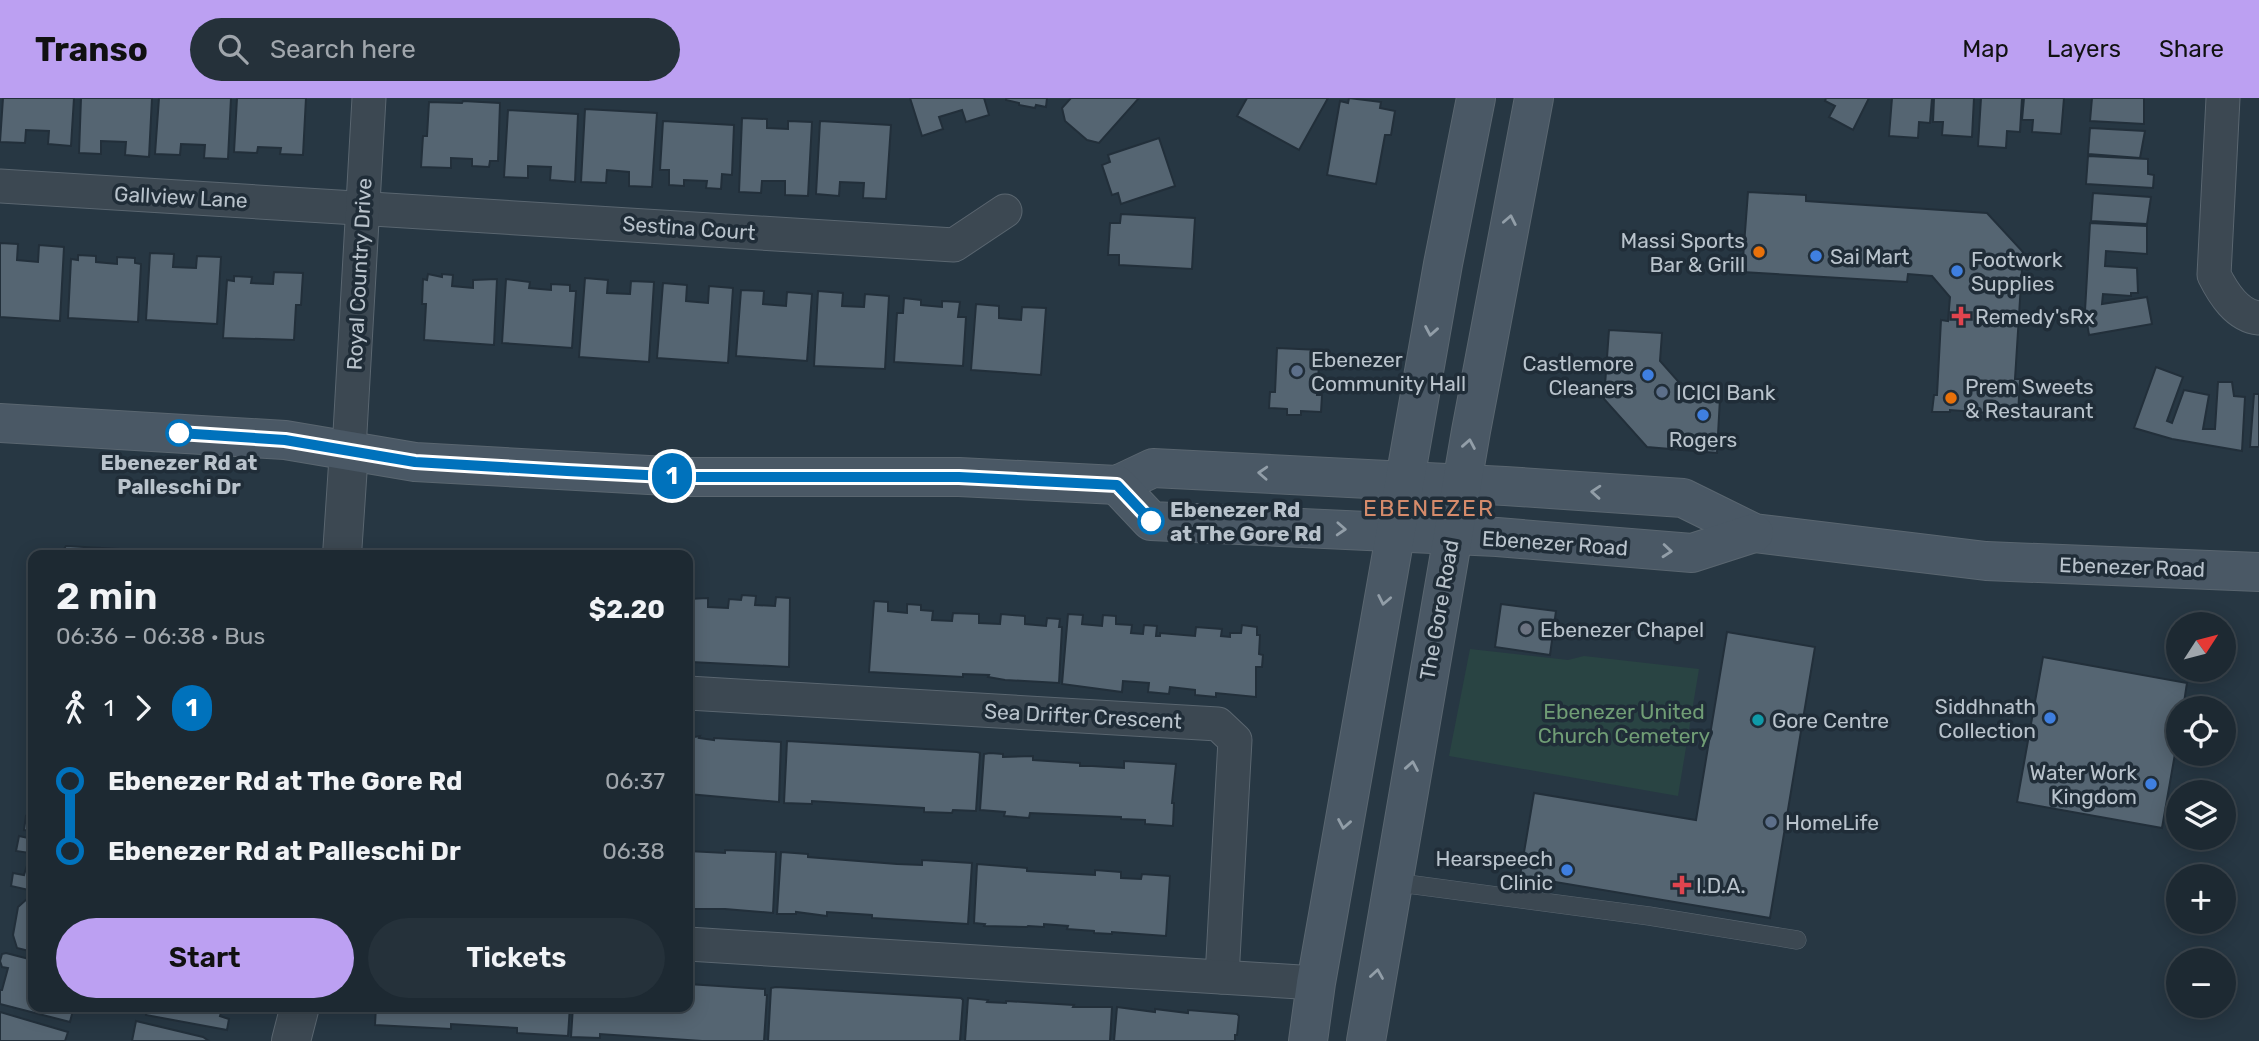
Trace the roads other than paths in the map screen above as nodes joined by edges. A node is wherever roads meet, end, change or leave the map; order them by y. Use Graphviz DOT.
graph roads {
  1 [pos="369,98"];
  2 [pos="1476,98"];
  3 [pos="1534,98"];
  4 [pos="2223,98"];
  5 [pos="0,186"];
  6 [pos="363,207"];
  7 [pos="1005,211"];
  8 [pos="2259,318"];
  9 [pos="0,423"];
  10 [pos="349,450"];
  11 [pos="1404,481"];
  12 [pos="1462,484"];
  13 [pos="1117,485"];
  14 [pos="1395,532"];
  15 [pos="1754,533"];
  16 [pos="1452,536"];
  17 [pos="342,550"];
  18 [pos="2259,572"];
  19 [pos="693,693"];
  20 [pos="1392,882"];
  21 [pos="1797,940"];
  22 [pos="693,944"];
  23 [pos="1223,977"];
  24 [pos="1316,983"];
  25 [pos="298,1012"];
  26 [pos="291,1041"];
  27 [pos="1308,1041"];
  28 [pos="1366,1041"];
  1 -- 6 [label="street, Royal Country Drive"];
  2 -- 11 [label="main road, one-way"];
  12 -- 3 [label="main road, The Gore Road, one-way"];
  4 -- 8 [label="street"];
  5 -- 6 [label="street, Gallview Lane"];
  6 -- 7 [label="street, Sestina Court"];
  6 -- 10 [label="street, Royal Country Drive"];
  9 -- 10 [label="main road, Ebenezer Road"];
  10 -- 13 [label="main road, Ebenezer Road"];
  10 -- 17 [label="street"];
  11 -- 12 [label="main road, Ebenezer Road"];
  11 -- 13 [label="main road, Ebenezer Road, one-way"];
  11 -- 14 [label="main road"];
  15 -- 12 [label="main road, Ebenezer Road, one-way"];
  12 -- 16 [label="main road, The Gore Road"];
  13 -- 14 [label="main road, Ebenezer Road, one-way"];
  14 -- 16 [label="main road, Ebenezer Road"];
  14 -- 24 [label="main road, one-way"];
  16 -- 15 [label="main road, Ebenezer Road, one-way"];
  15 -- 18 [label="main road, Ebenezer Road"];
  20 -- 16 [label="main road, The Gore Road, one-way"];
  19 -- 23 [label="street, Sea Drifter Crescent"];
  20 -- 21 [label="lane"];
  28 -- 20 [label="main road, The Gore Road, one-way"];
  22 -- 23 [label="street"];
  23 -- 24 [label="street"];
  24 -- 27 [label="main road"];
  25 -- 26 [label="street"];
}
